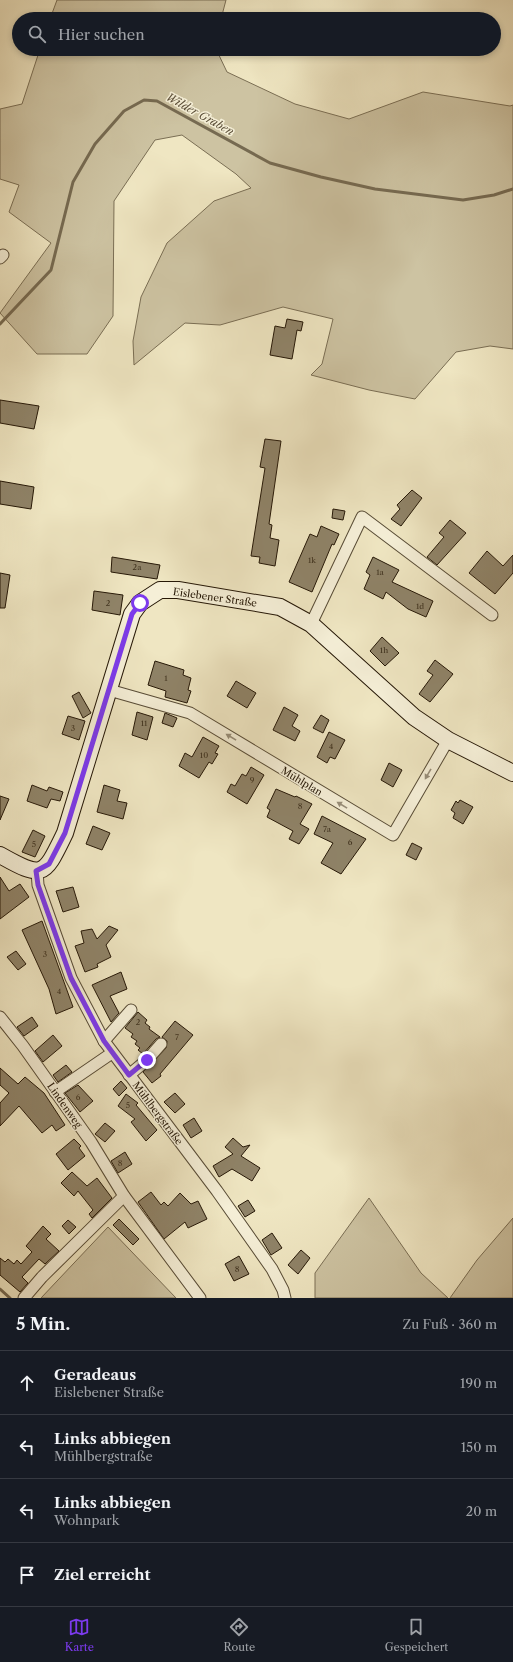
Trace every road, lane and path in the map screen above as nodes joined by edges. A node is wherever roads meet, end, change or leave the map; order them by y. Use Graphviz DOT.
graph roads {
  1 [pos="492,615"];
  2 [pos="310,624"];
  3 [pos="109,690"];
  4 [pos="448,740"];
  5 [pos="513,773"];
  6 [pos="0,855"];
  7 [pos="36,871"];
  8 [pos="131,1010"];
  9 [pos="0,1017"];
  10 [pos="104,1041"];
  11 [pos="161,1044"];
  12 [pos="112,1053"];
  13 [pos="129,1075"];
  14 [pos="55,1092"];
  15 [pos="124,1196"];
  16 [pos="24,1298"];
  17 [pos="200,1298"];
  18 [pos="285,1298"];
  1 -- 2 [label="street"];
  2 -- 3 [label="main road, Eislebener Straße"];
  2 -- 4 [label="main road, Eislebener Straße"];
  4 -- 3 [label="street, Mühlplan, one-way"];
  3 -- 7 [label="main road, Eislebener Straße"];
  4 -- 5 [label="main road, Eislebener Straße"];
  6 -- 7 [label="main road"];
  7 -- 10 [label="street, Mühlbergstraße"];
  8 -- 10 [label="street"];
  9 -- 14 [label="street, Lindenweg"];
  10 -- 12 [label="street, Mühlbergstraße"];
  11 -- 13 [label="street"];
  12 -- 13 [label="street, Mühlbergstraße"];
  12 -- 14 [label="street"];
  13 -- 18 [label="street, Mühlbergstraße"];
  14 -- 15 [label="street, Lindenweg"];
  15 -- 16 [label="street"];
  15 -- 17 [label="street, Lindenweg"];
}
